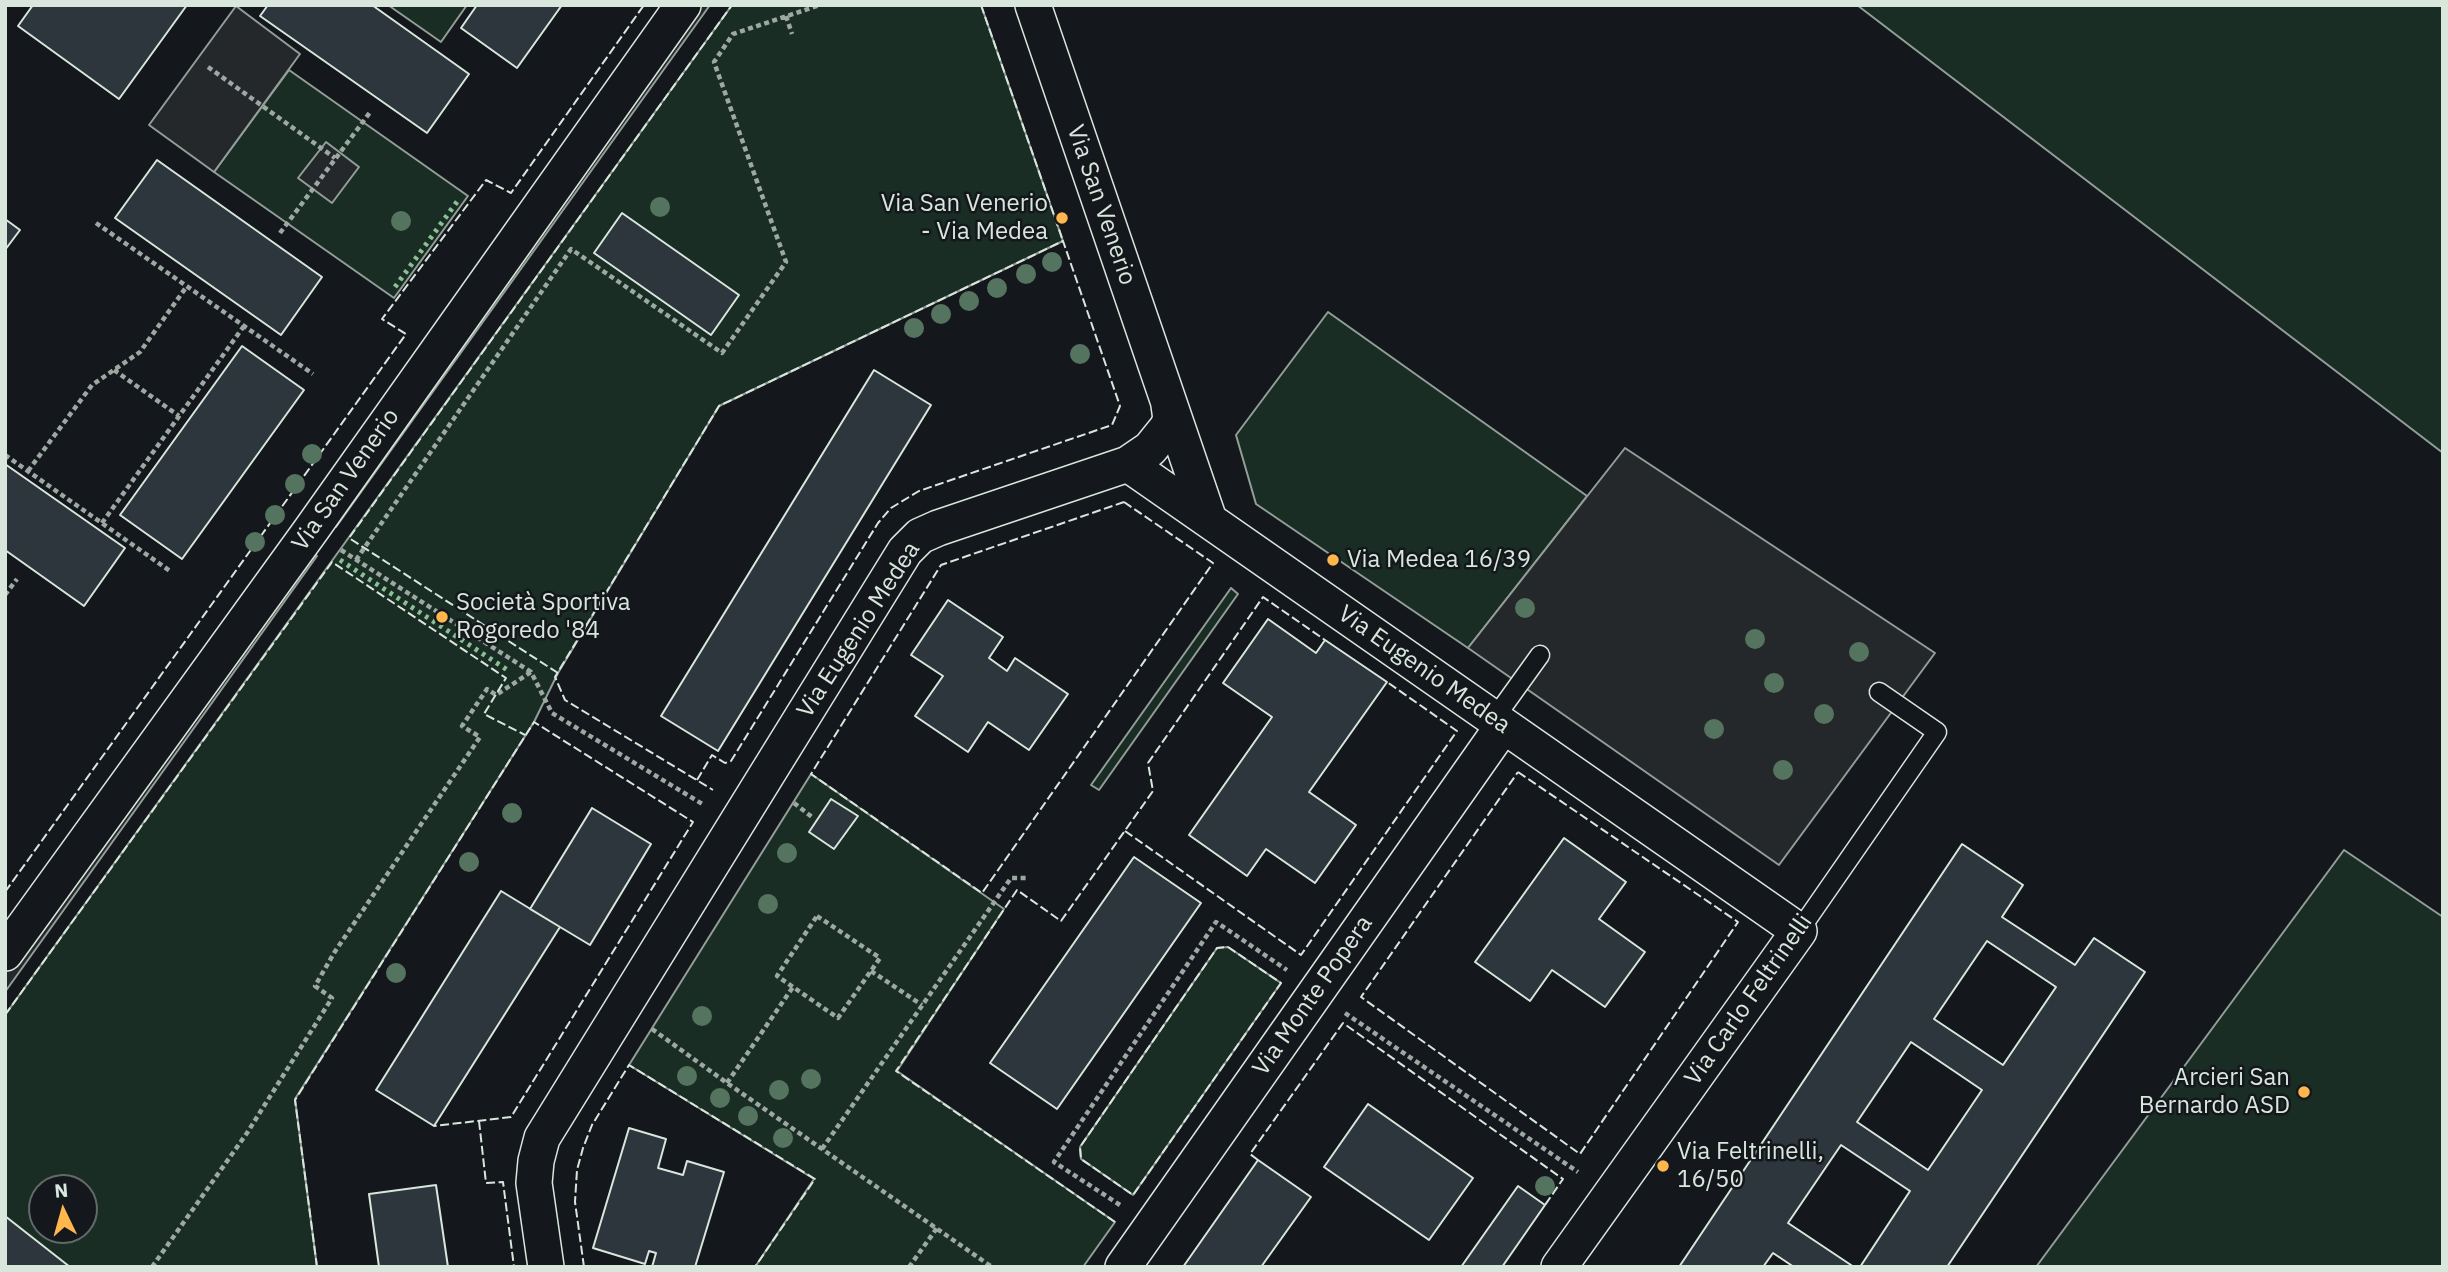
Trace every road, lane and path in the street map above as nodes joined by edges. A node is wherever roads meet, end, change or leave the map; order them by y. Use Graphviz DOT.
graph roads {
  1 [pos="683,5"];
  2 [pos="820,5"];
  3 [pos="1033,5"];
  4 [pos="786,16"];
  5 [pos="792,34"];
  6 [pos="208,67"];
  7 [pos="371,111"];
  8 [pos="335,158"];
  9 [pos="96,223"];
  10 [pos="280,233"];
  11 [pos="187,286"];
  12 [pos="244,326"];
  13 [pos="114,370"];
  14 [pos="313,374"];
  15 [pos="1170,404"];
  16 [pos="179,416"];
  17 [pos="5,455"];
  18 [pos="1128,464"];
  19 [pos="28,471"];
  20 [pos="1209,520"];
  21 [pos="102,523"];
  22 [pos="311,530"];
  23 [pos="356,559"];
  24 [pos="170,570"];
  25 [pos="17,579"];
  26 [pos="5,595"];
  27 [pos="1540,654"];
  28 [pos="531,672"];
  29 [pos="1879,692"];
  30 [pos="1499,723"];
  31 [pos="788,798"];
  32 [pos="713,811"];
  33 [pos="812,817"];
  34 [pos="1028,878"];
  35 [pos="1799,931"];
  36 [pos="5,953"];
  37 [pos="871,971"];
  38 [pos="1296,976"];
  39 [pos="793,986"];
  40 [pos="922,1005"];
  41 [pos="1341,1011"];
  42 [pos="646,1024"];
  43 [pos="727,1083"];
  44 [pos="822,1149"];
  45 [pos="1578,1172"];
  46 [pos="1124,1208"];
  47 [pos="937,1228"];
  48 [pos="152,1267"];
  49 [pos="546,1267"];
  50 [pos="909,1267"];
  51 [pos="992,1267"];
  52 [pos="1123,1267"];
  53 [pos="1559,1267"];
  1 -- 22 [label="street, Via San Venerio"];
  2 -- 4 [label="path"];
  3 -- 15 [label="street, Via San Venerio"];
  4 -- 5 [label="path"];
  4 -- 23 [label="path"];
  6 -- 8 [label="path"];
  7 -- 8 [label="path"];
  8 -- 10 [label="path"];
  9 -- 11 [label="path"];
  11 -- 12 [label="path"];
  11 -- 13 [label="path"];
  12 -- 14 [label="path"];
  12 -- 16 [label="path"];
  13 -- 16 [label="path"];
  13 -- 19 [label="path"];
  15 -- 18 [label="street"];
  15 -- 20 [label="street, Via San Venerio"];
  16 -- 21 [label="path"];
  17 -- 19 [label="path"];
  18 -- 20 [label="street, Via Eugenio Medea"];
  18 -- 49 [label="street, Via Eugenio Medea"];
  19 -- 21 [label="path"];
  20 -- 30 [label="street, Via Eugenio Medea"];
  21 -- 24 [label="path"];
  22 -- 23 [label="path"];
  22 -- 36 [label="street, Via San Venerio"];
  23 -- 28 [label="path"];
  25 -- 26 [label="path"];
  27 -- 30 [label="lane"];
  28 -- 32 [label="path"];
  28 -- 48 [label="path"];
  29 -- 35 [label="lane, Via Carlo Feltrinelli"];
  30 -- 35 [label="street, Via Eugenio Medea"];
  30 -- 52 [label="street, Via Monte Popera"];
  31 -- 33 [label="path"];
  34 -- 40 [label="path"];
  35 -- 53 [label="street, Via Carlo Feltrinelli"];
  37 -- 39 [label="path"];
  37 -- 39 [label="path"];
  37 -- 40 [label="path"];
  38 -- 46 [label="path"];
  39 -- 43 [label="path"];
  40 -- 44 [label="path"];
  41 -- 45 [label="path"];
  42 -- 43 [label="path"];
  43 -- 44 [label="path"];
  44 -- 47 [label="path"];
  47 -- 50 [label="path"];
  47 -- 51 [label="path"];
}
